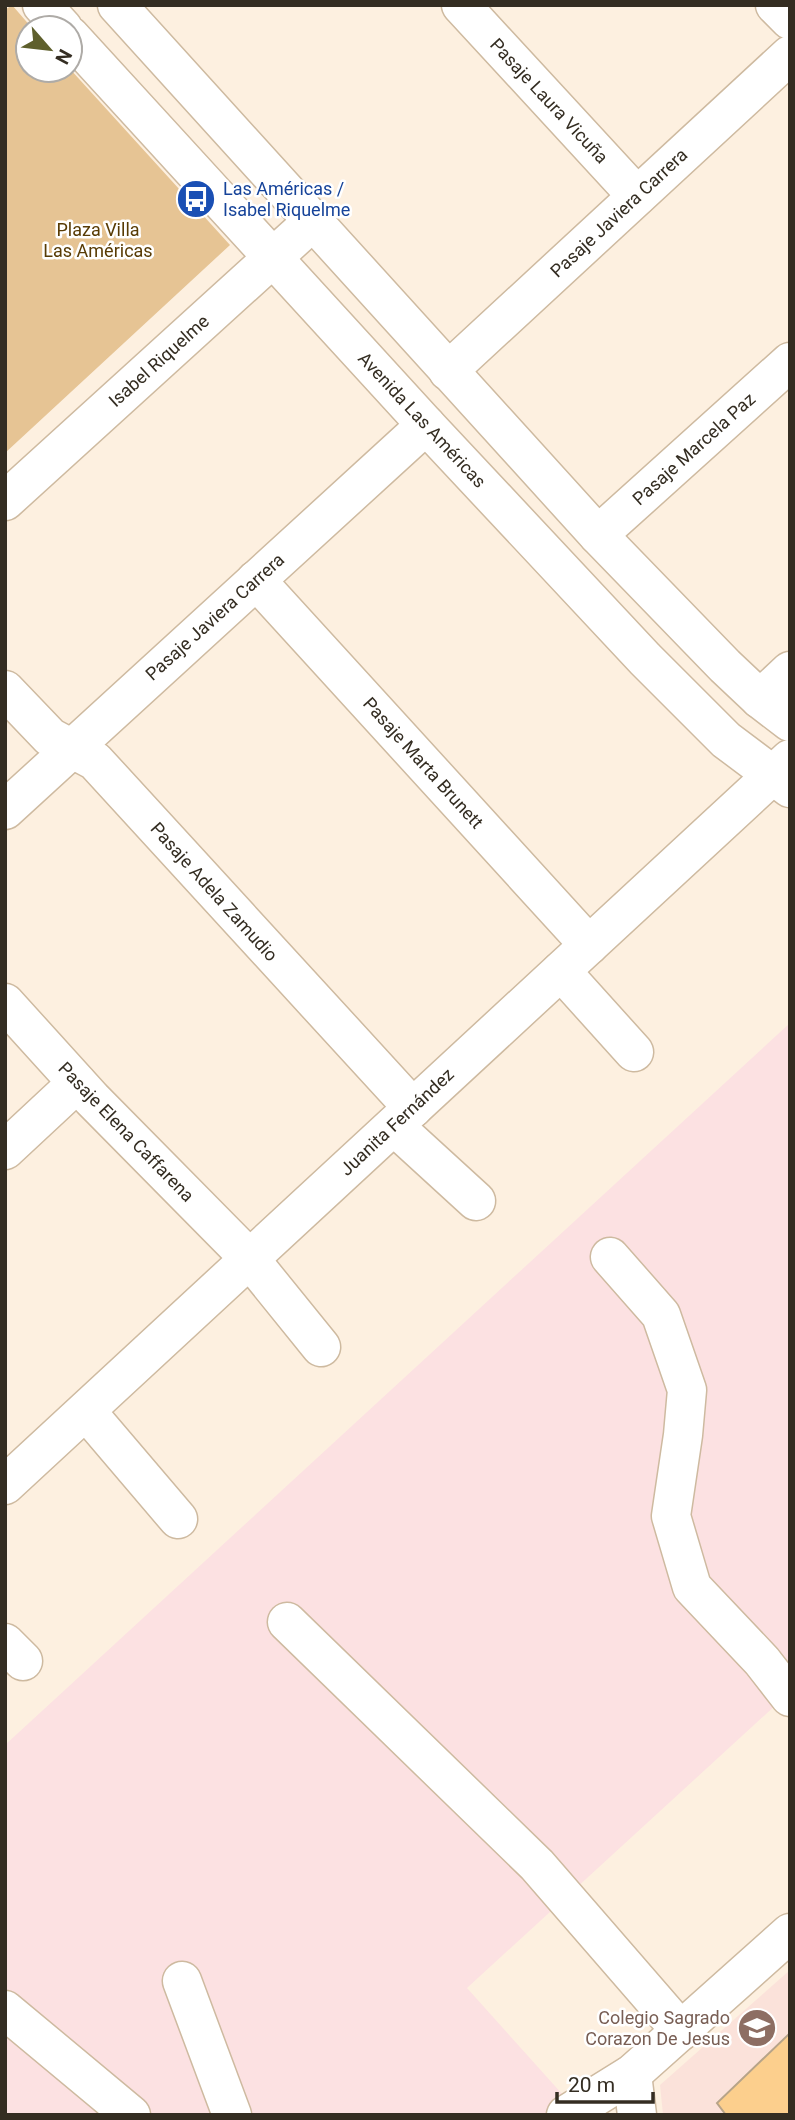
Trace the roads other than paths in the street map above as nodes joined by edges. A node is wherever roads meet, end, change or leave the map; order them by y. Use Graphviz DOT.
graph roads {
  1 [pos="117,5"];
  2 [pos="461,5"];
  3 [pos="775,5"];
  4 [pos="790,20"];
  5 [pos="84,51"];
  6 [pos="790,55"];
  7 [pos="637,196"];
  8 [pos="312,222"];
  9 [pos="272,258"];
  10 [pos="790,362"];
  11 [pos="448,371"];
  12 [pos="426,425"];
  13 [pos="5,501"];
  14 [pos="598,535"];
  15 [pos="256,580"];
  16 [pos="790,671"];
  17 [pos="5,690"];
  18 [pos="760,699"];
  19 [pos="790,722"];
  20 [pos="71,749"];
  21 [pos="784,774"];
  22 [pos="5,810"];
  23 [pos="589,945"];
  24 [pos="561,971"];
  25 [pos="5,1003"];
  26 [pos="634,1052"];
  27 [pos="77,1083"];
  28 [pos="403,1117"];
  29 [pos="5,1150"];
  30 [pos="476,1201"];
  31 [pos="610,1257"];
  32 [pos="249,1258"];
  33 [pos="321,1347"];
  34 [pos="86,1410"];
  35 [pos="5,1485"];
  36 [pos="178,1519"];
  37 [pos="287,1622"];
  38 [pos="790,1697"];
  39 [pos="790,1933"];
  40 [pos="182,1981"];
  41 [pos="5,2010"];
  42 [pos="681,2031"];
  43 [pos="632,2074"];
  44 [pos="131,2115"];
  45 [pos="232,2115"];
  46 [pos="566,2115"];
  47 [pos="637,2115"];
  1 -- 8 [label="street"];
  2 -- 7 [label="street, Pasaje Laura Vicuña"];
  3 -- 4 [label="street"];
  5 -- 9 [label="street, Avenida Las Américas"];
  6 -- 7 [label="street, Pasaje Javiera Carrera"];
  7 -- 11 [label="street, Pasaje Javiera Carrera"];
  8 -- 9 [label="street, Isabel Riquelme"];
  8 -- 11 [label="street"];
  9 -- 12 [label="street, Avenida Las Américas"];
  9 -- 13 [label="street, Isabel Riquelme"];
  10 -- 14 [label="street, Pasaje Marcela Paz"];
  11 -- 14 [label="street"];
  12 -- 15 [label="street, Pasaje Javiera Carrera"];
  12 -- 21 [label="street, Avenida Las Américas"];
  14 -- 18 [label="street"];
  15 -- 20 [label="street, Pasaje Javiera Carrera"];
  15 -- 23 [label="street, Pasaje Marta Brunett"];
  16 -- 18 [label="street"];
  17 -- 20 [label="street, Pasaje Adela Zamudio"];
  18 -- 19 [label="street"];
  20 -- 22 [label="street, Pasaje Javiera Carrera"];
  20 -- 28 [label="street, Pasaje Adela Zamudio"];
  21 -- 23 [label="street, Juanita Fernández"];
  23 -- 24 [label="street, Juanita Fernández"];
  24 -- 26 [label="street"];
  24 -- 28 [label="street, Juanita Fernández"];
  25 -- 27 [label="street, Pasaje Elena Caffarena"];
  27 -- 29 [label="street"];
  27 -- 32 [label="street, Pasaje Elena Caffarena"];
  28 -- 30 [label="street, Pasaje Adela Zamudio"];
  28 -- 32 [label="street, Juanita Fernández"];
  31 -- 38 [label="street"];
  32 -- 33 [label="street, Pasaje Elena Caffarena"];
  32 -- 34 [label="street, Juanita Fernández"];
  34 -- 35 [label="street, Juanita Fernández"];
  34 -- 36 [label="street"];
  37 -- 42 [label="street"];
  39 -- 42 [label="street"];
  40 -- 45 [label="street"];
  41 -- 44 [label="street"];
  42 -- 43 [label="street"];
  43 -- 46 [label="street"];
  43 -- 47 [label="street"];
}
